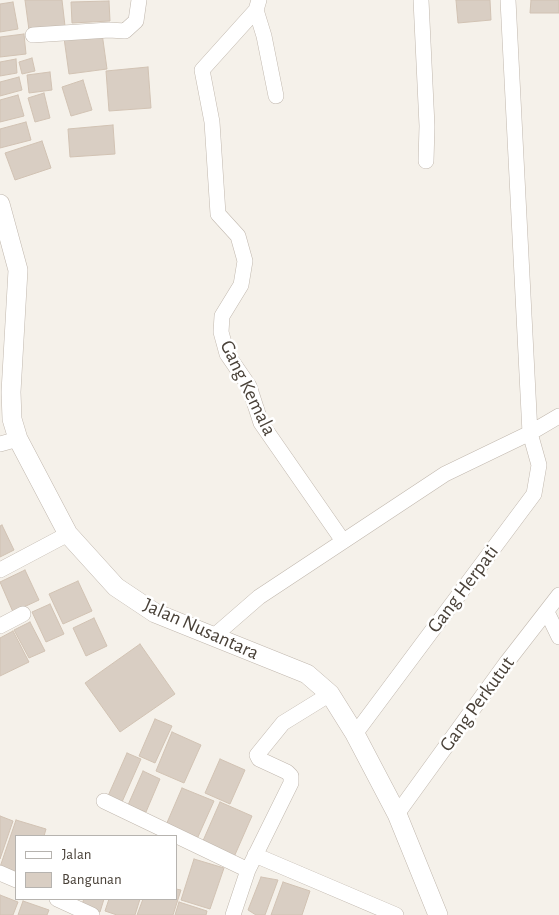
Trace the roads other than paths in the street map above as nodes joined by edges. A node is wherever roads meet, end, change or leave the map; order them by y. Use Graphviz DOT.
graph roads {
  1 [pos="139,0"];
  2 [pos="421,0"];
  3 [pos="508,0"];
  4 [pos="257,5"];
  5 [pos="32,35"];
  6 [pos="276,96"];
  7 [pos="426,162"];
  8 [pos="0,204"];
  9 [pos="559,416"];
  10 [pos="530,433"];
  11 [pos="9,442"];
  12 [pos="68,534"];
  13 [pos="343,540"];
  14 [pos="0,570"];
  15 [pos="559,595"];
  16 [pos="547,612"];
  17 [pos="23,614"];
  18 [pos="0,626"];
  19 [pos="213,637"];
  20 [pos="559,637"];
  21 [pos="330,694"];
  22 [pos="355,734"];
  23 [pos="104,801"];
  24 [pos="396,814"];
  25 [pos="175,835"];
  26 [pos="178,836"];
  27 [pos="255,855"];
  28 [pos="248,870"];
  29 [pos="0,873"];
  30 [pos="15,880"];
  31 [pos="59,900"];
  32 [pos="92,915"];
  33 [pos="233,915"];
  34 [pos="396,915"];
  35 [pos="438,915"];
  1 -- 5 [label="street"];
  2 -- 7 [label="street"];
  3 -- 10 [label="street, Gang Herpati"];
  4 -- 6 [label="street"];
  4 -- 13 [label="street, Gang Kemala"];
  8 -- 11 [label="street, Jalan Nusantara"];
  9 -- 10 [label="street"];
  10 -- 13 [label="street"];
  10 -- 22 [label="street, Gang Herpati"];
  11 -- 12 [label="street, Jalan Nusantara"];
  12 -- 14 [label="street"];
  12 -- 19 [label="street, Jalan Nusantara"];
  13 -- 19 [label="street"];
  15 -- 16 [label="street, Gang Perkutut"];
  16 -- 20 [label="street"];
  16 -- 24 [label="street, Gang Perkutut"];
  17 -- 18 [label="street"];
  19 -- 21 [label="street, Jalan Nusantara"];
  21 -- 22 [label="street, Jalan Nusantara"];
  21 -- 27 [label="street"];
  22 -- 24 [label="street, Jalan Nusantara"];
  23 -- 25 [label="street"];
  24 -- 35 [label="street, Jalan Nusantara"];
  26 -- 28 [label="street"];
  27 -- 28 [label="street"];
  27 -- 34 [label="street"];
  28 -- 33 [label="street"];
  29 -- 30 [label="street"];
  31 -- 32 [label="street"];
}
